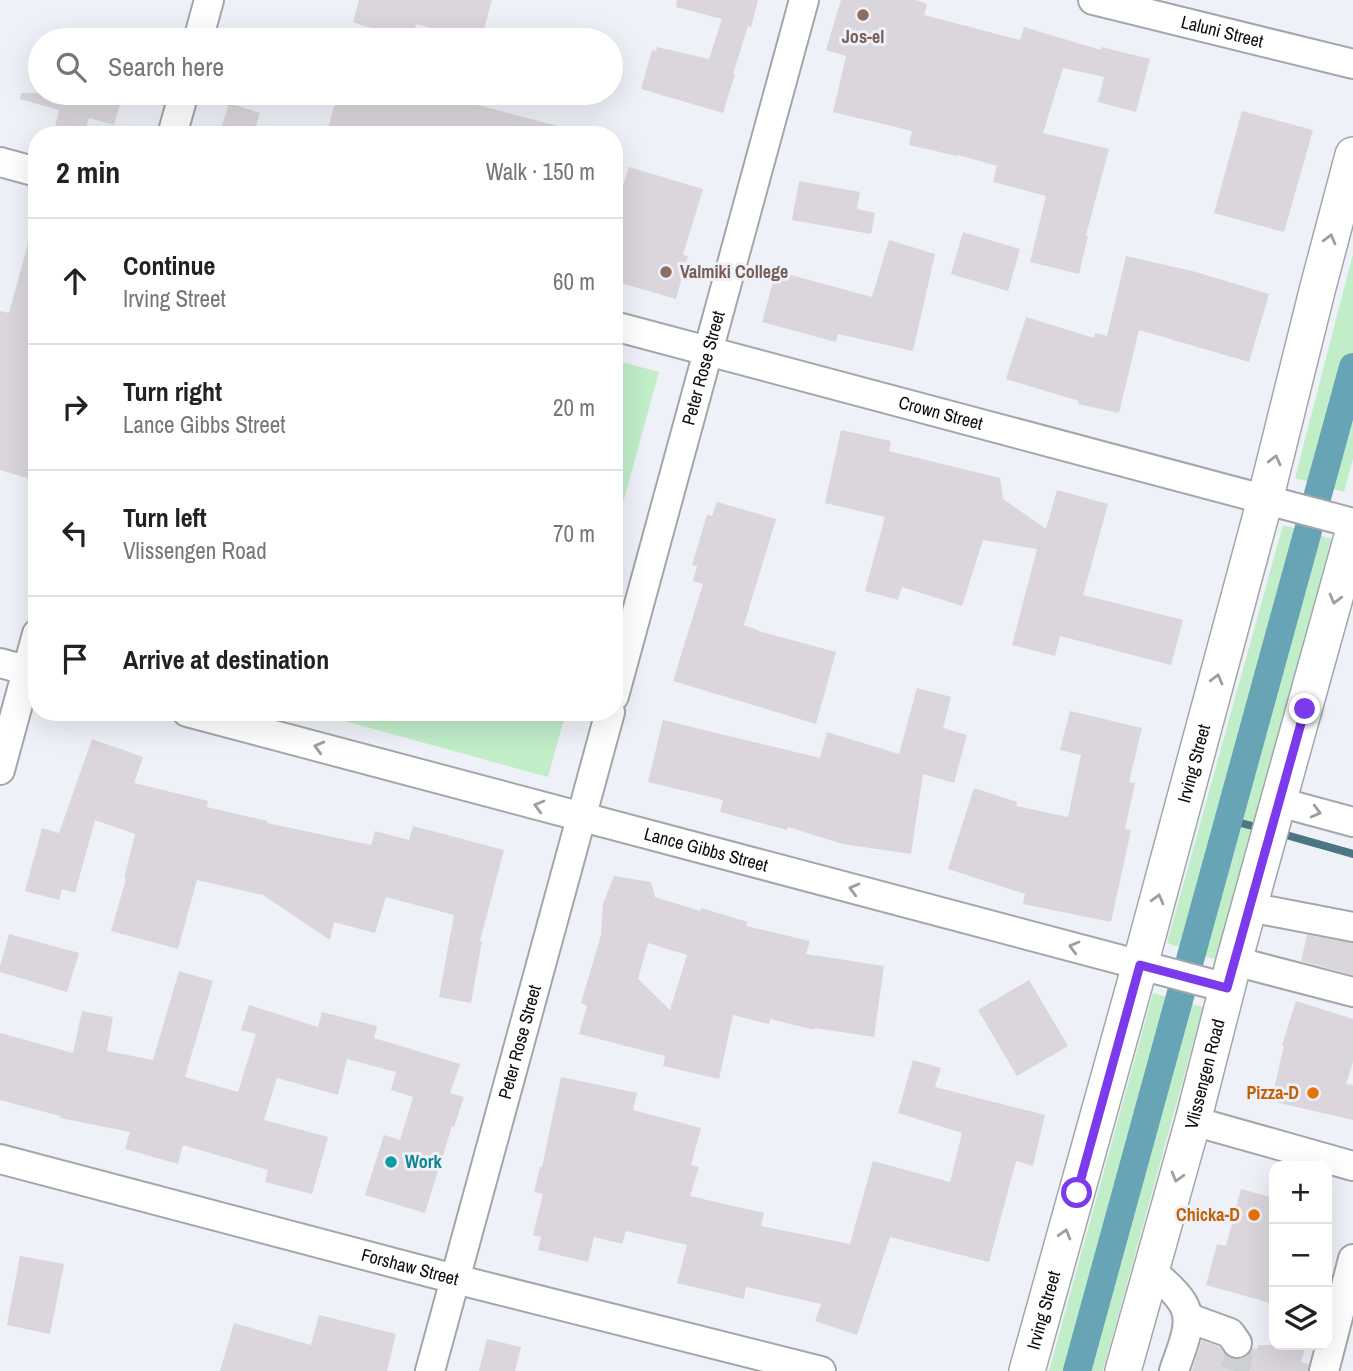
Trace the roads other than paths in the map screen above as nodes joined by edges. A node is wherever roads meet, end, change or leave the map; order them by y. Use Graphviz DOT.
graph roads {
  1 [pos="209,0"];
  2 [pos="804,0"];
  3 [pos="1093,0"];
  4 [pos="201,28"];
  5 [pos="1353,64"];
  6 [pos="181,105"];
  7 [pos="175,126"];
  8 [pos="1353,155"];
  9 [pos="0,162"];
  10 [pos="28,170"];
  11 [pos="623,328"];
  12 [pos="708,351"];
  13 [pos="1275,502"];
  14 [pos="1345,524"];
  15 [pos="0,663"];
  16 [pos="623,663"];
  17 [pos="28,670"];
  18 [pos="28,683"];
  19 [pos="221,721"];
  20 [pos="608,721"];
  21 [pos="0,770"];
  22 [pos="1279,802"];
  23 [pos="581,817"];
  24 [pos="1353,822"];
  25 [pos="1249,908"];
  26 [pos="1353,928"];
  27 [pos="1150,968"];
  28 [pos="1222,977"];
  29 [pos="1353,992"];
  30 [pos="1193,1121"];
  31 [pos="0,1159"];
  32 [pos="1353,1166"];
  33 [pos="1353,1259"];
  34 [pos="1151,1270"];
  35 [pos="455,1279"];
  36 [pos="1189,1318"];
  37 [pos="1237,1343"];
  38 [pos="430,1371"];
  39 [pos="821,1371"];
  40 [pos="1027,1371"];
  41 [pos="1123,1371"];
  42 [pos="1174,1371"];
  43 [pos="1324,1371"];
  1 -- 4 [label="street"];
  2 -- 12 [label="street, Peter Rose Street"];
  3 -- 5 [label="street, Laluni Street"];
  6 -- 7 [label="street"];
  13 -- 8 [label="main road, Irving Street, one-way"];
  9 -- 10 [label="street"];
  11 -- 12 [label="street, Crown Street"];
  12 -- 13 [label="street, Crown Street"];
  12 -- 16 [label="street, Peter Rose Street"];
  13 -- 14 [label="street, Crown Street"];
  27 -- 13 [label="main road, Irving Street, one-way"];
  14 -- 22 [label="main road, Vlissengen Road, one-way"];
  15 -- 17 [label="street"];
  18 -- 21 [label="street"];
  23 -- 19 [label="street, Lance Gibbs Street, one-way"];
  20 -- 23 [label="street, Peter Rose Street"];
  22 -- 24 [label="street, one-way"];
  22 -- 25 [label="main road, Vlissengen Road"];
  27 -- 23 [label="street, Lance Gibbs Street, one-way"];
  23 -- 35 [label="street, Peter Rose Street"];
  25 -- 26 [label="street"];
  25 -- 28 [label="main road, Vlissengen Road"];
  27 -- 28 [label="street, Lance Gibbs Street"];
  40 -- 27 [label="main road, Irving Street, one-way"];
  28 -- 29 [label="street, Lance Gibbs Street"];
  28 -- 30 [label="main road, Vlissengen Road"];
  30 -- 32 [label="street"];
  30 -- 34 [label="main road, Vlissengen Road, one-way"];
  31 -- 35 [label="street, Forshaw Street"];
  33 -- 43 [label="street"];
  34 -- 36 [label="street"];
  34 -- 41 [label="main road, Vlissengen Road"];
  35 -- 38 [label="street, Peter Rose Street"];
  35 -- 39 [label="street, Forshaw Street"];
  36 -- 37 [label="street"];
  36 -- 42 [label="street"];
}
